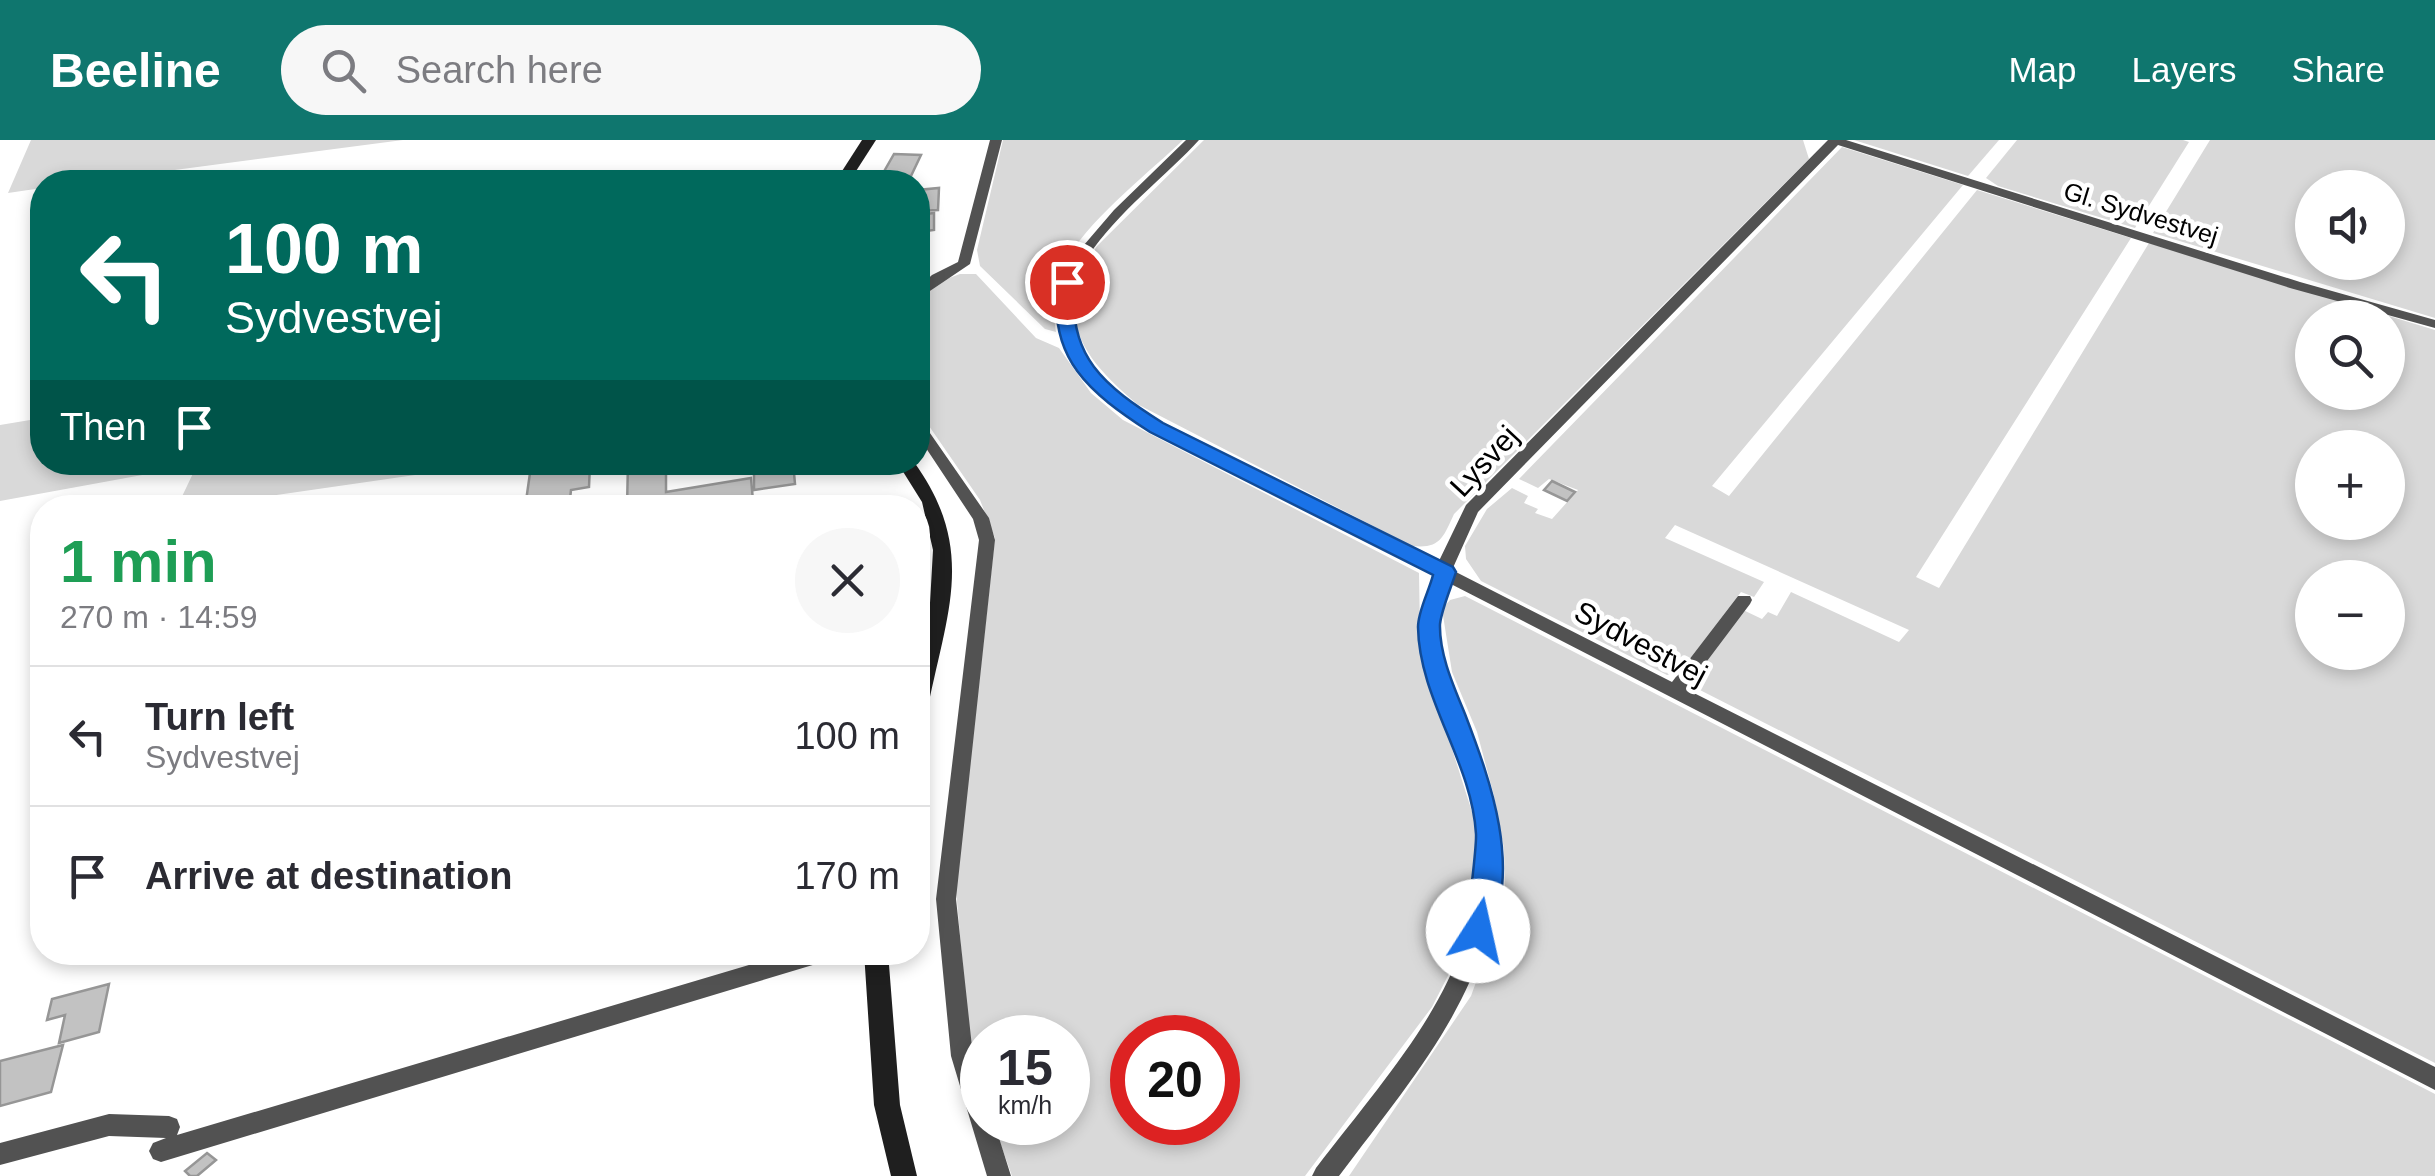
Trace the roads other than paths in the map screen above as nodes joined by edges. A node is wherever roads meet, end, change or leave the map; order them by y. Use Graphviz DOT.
graph roads {
  1 [pos="869,140"];
  2 [pos="996,140"];
  3 [pos="1193,140"];
  4 [pos="1836,140"];
  5 [pos="850,170"];
  6 [pos="930,285"];
  7 [pos="2435,324"];
  8 [pos="930,444"];
  9 [pos="930,501"];
  10 [pos="1445,572"];
  11 [pos="1744,600"];
  12 [pos="930,642"];
  13 [pos="1674,692"];
  14 [pos="783,965"];
  15 [pos="877,965"];
  16 [pos="2435,1079"];
  17 [pos="168,1127"];
  18 [pos="162,1151"];
  19 [pos="0,1154"];
  20 [pos="904,1176"];
  21 [pos="998,1176"];
  22 [pos="1324,1176"];
  1 -- 5 [label="street"];
  2 -- 6 [label="lane"];
  3 -- 10 [label="lane, Sydvestvej"];
  4 -- 7 [label="lane, Gl. Sydvestvej"];
  4 -- 10 [label="lane, Lysvej"];
  8 -- 21 [label="lane"];
  9 -- 12 [label="street"];
  10 -- 13 [label="lane, Sydvestvej"];
  10 -- 22 [label="lane, Lysvej"];
  11 -- 13 [label="lane"];
  13 -- 16 [label="lane, Sydvestvej"];
  14 -- 18 [label="lane"];
  15 -- 20 [label="street"];
  17 -- 19 [label="lane"];
}
